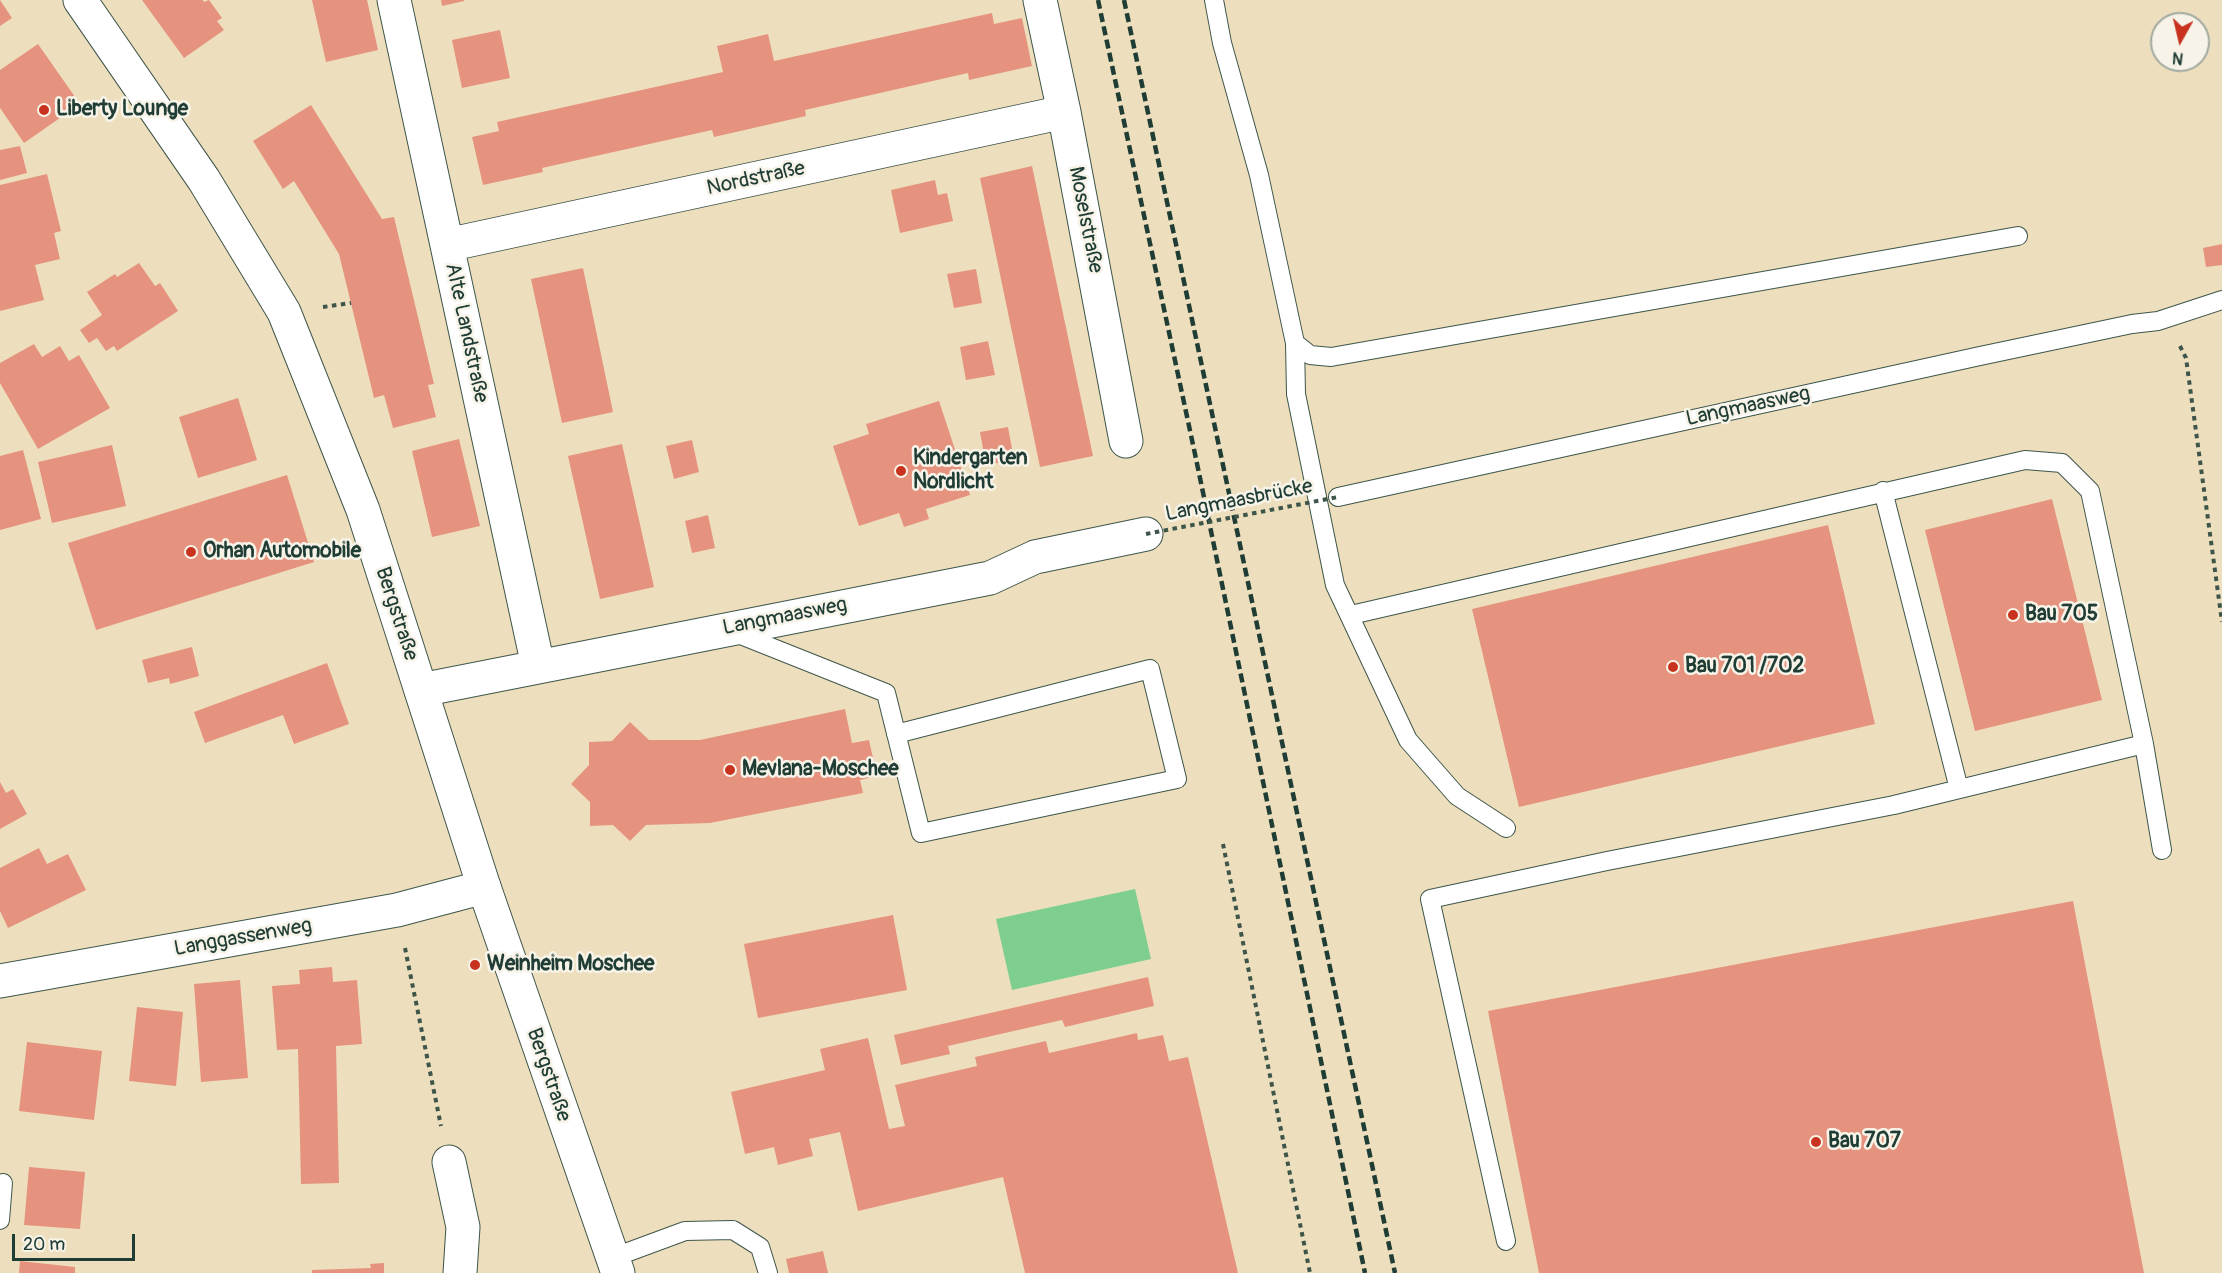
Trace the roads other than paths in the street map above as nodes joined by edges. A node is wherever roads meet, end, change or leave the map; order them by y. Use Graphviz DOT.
graph roads {
  1 [pos="80,0"];
  2 [pos="394,0"];
  3 [pos="1040,0"];
  4 [pos="1214,0"];
  5 [pos="1064,112"];
  6 [pos="2018,236"];
  7 [pos="447,245"];
  8 [pos="2222,300"];
  9 [pos="1295,342"];
  10 [pos="1126,441"];
  11 [pos="1883,491"];
  12 [pos="1338,497"];
  13 [pos="1146,534"];
  14 [pos="1351,615"];
  15 [pos="726,629"];
  16 [pos="538,666"];
  17 [pos="421,690"];
  18 [pos="896,734"];
  19 [pos="2144,744"];
  20 [pos="1959,789"];
  21 [pos="1506,828"];
  22 [pos="2162,850"];
  23 [pos="484,887"];
  24 [pos="0,981"];
  25 [pos="449,1162"];
  26 [pos="3,1183"];
  27 [pos="0,1220"];
  28 [pos="1506,1241"];
  29 [pos="615,1266"];
  30 [pos="460,1273"];
  31 [pos="768,1273"];
  1 -- 17 [label="street, Bergstraße"];
  2 -- 7 [label="street, Alte Landstraße"];
  3 -- 5 [label="street, Moselstraße"];
  4 -- 9 [label="lane"];
  5 -- 7 [label="street, Nordstraße"];
  5 -- 10 [label="street, Moselstraße"];
  6 -- 9 [label="lane"];
  7 -- 16 [label="street, Alte Landstraße"];
  8 -- 12 [label="lane, Langmaasweg"];
  9 -- 14 [label="lane"];
  11 -- 14 [label="lane"];
  11 -- 19 [label="lane"];
  11 -- 20 [label="lane"];
  13 -- 15 [label="street, Langmaasweg"];
  14 -- 21 [label="lane"];
  15 -- 16 [label="street, Langmaasweg"];
  15 -- 18 [label="lane"];
  16 -- 17 [label="street, Langmaasweg"];
  17 -- 23 [label="street, Bergstraße"];
  18 -- 18 [label="lane"];
  19 -- 20 [label="lane"];
  19 -- 22 [label="lane"];
  20 -- 28 [label="lane"];
  23 -- 24 [label="street, Langgassenweg"];
  23 -- 29 [label="street, Bergstraße"];
  25 -- 30 [label="street"];
  26 -- 27 [label="lane"];
  29 -- 31 [label="lane"];
}
